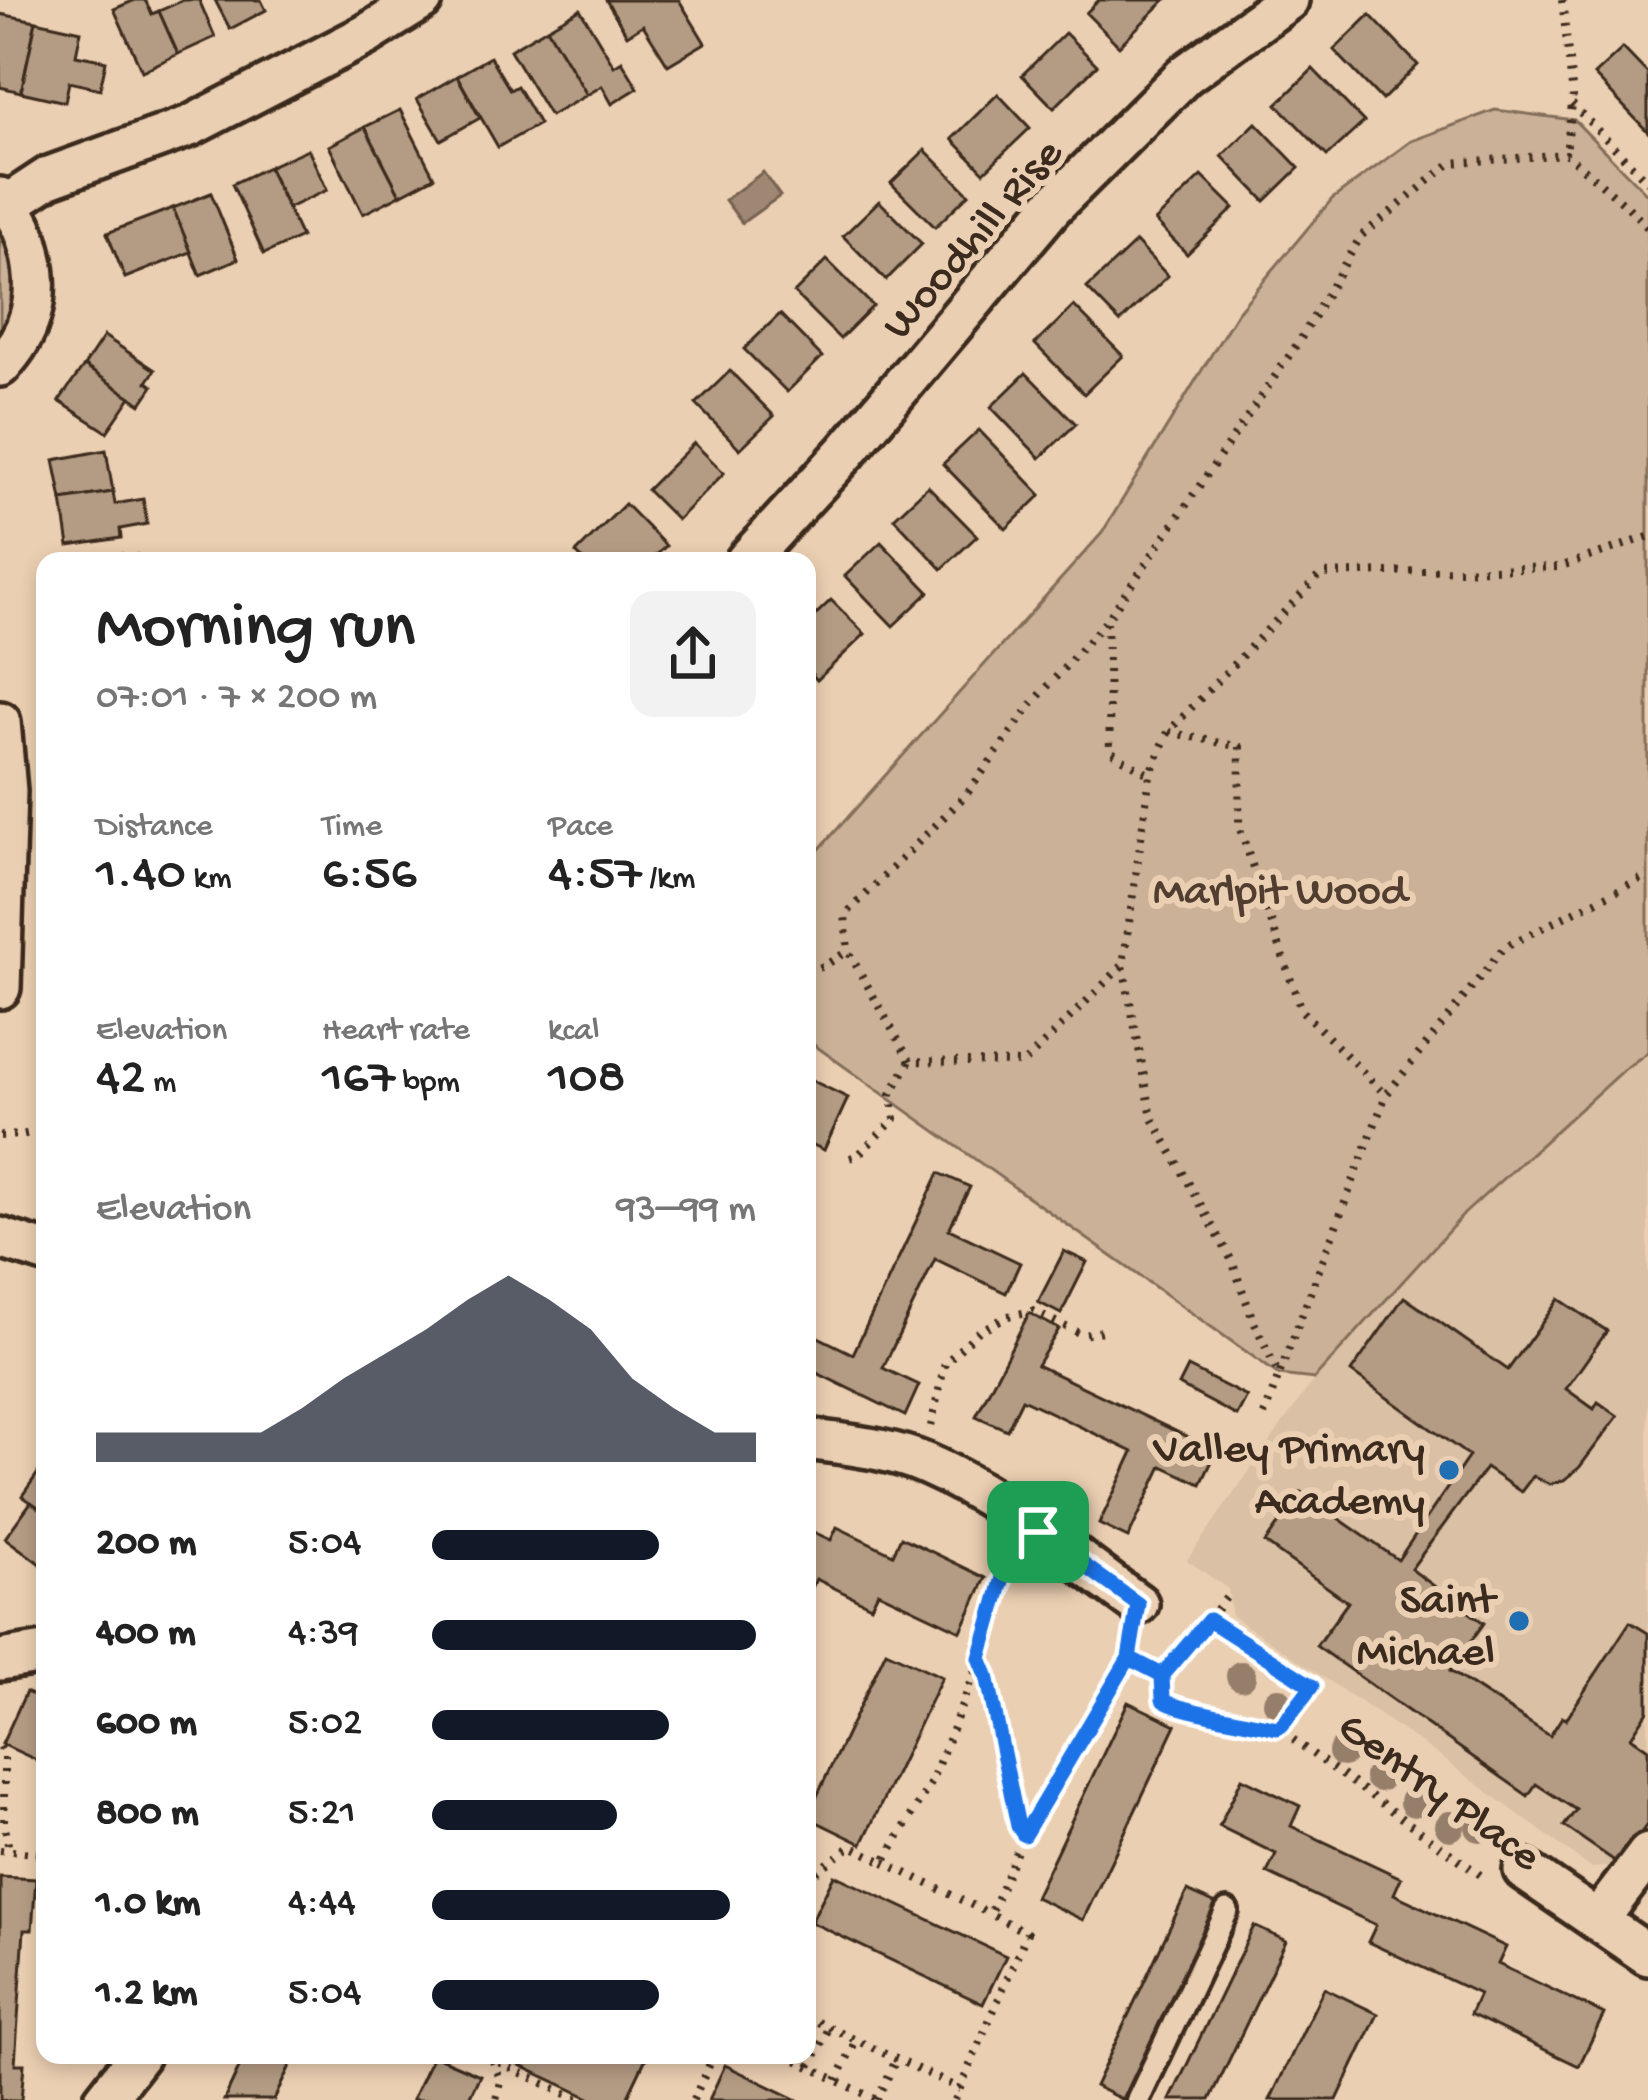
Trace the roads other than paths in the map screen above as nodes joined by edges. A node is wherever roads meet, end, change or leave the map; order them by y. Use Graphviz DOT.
graph roads {
  1 [pos="422,0"];
  2 [pos="1288,0"];
  3 [pos="4,201"];
  4 [pos="0,366"];
  5 [pos="754,552"];
  6 [pos="0,722"];
  7 [pos="0,988"];
  8 [pos="0,1238"];
  9 [pos="36,1248"];
  10 [pos="816,1440"];
  11 [pos="1138,1604"];
  12 [pos="36,1655"];
  13 [pos="0,1660"];
  14 [pos="1648,1854"];
  15 [pos="1508,1877"];
  16 [pos="1227,1911"];
  17 [pos="1598,1920"];
  18 [pos="1648,1955"];
  19 [pos="132,2064"];
  20 [pos="104,2100"];
  21 [pos="1138,2100"];
  1 -- 3 [label="street"];
  2 -- 5 [label="street, Woodhill Rise"];
  3 -- 4 [label="street"];
  6 -- 7 [label="street"];
  8 -- 9 [label="street"];
  10 -- 11 [label="street"];
  12 -- 13 [label="street"];
  14 -- 17 [label="street"];
  15 -- 17 [label="street, Gentry Place"];
  16 -- 21 [label="lane"];
  17 -- 18 [label="street, Gentry Place"];
  19 -- 20 [label="street"];
}
